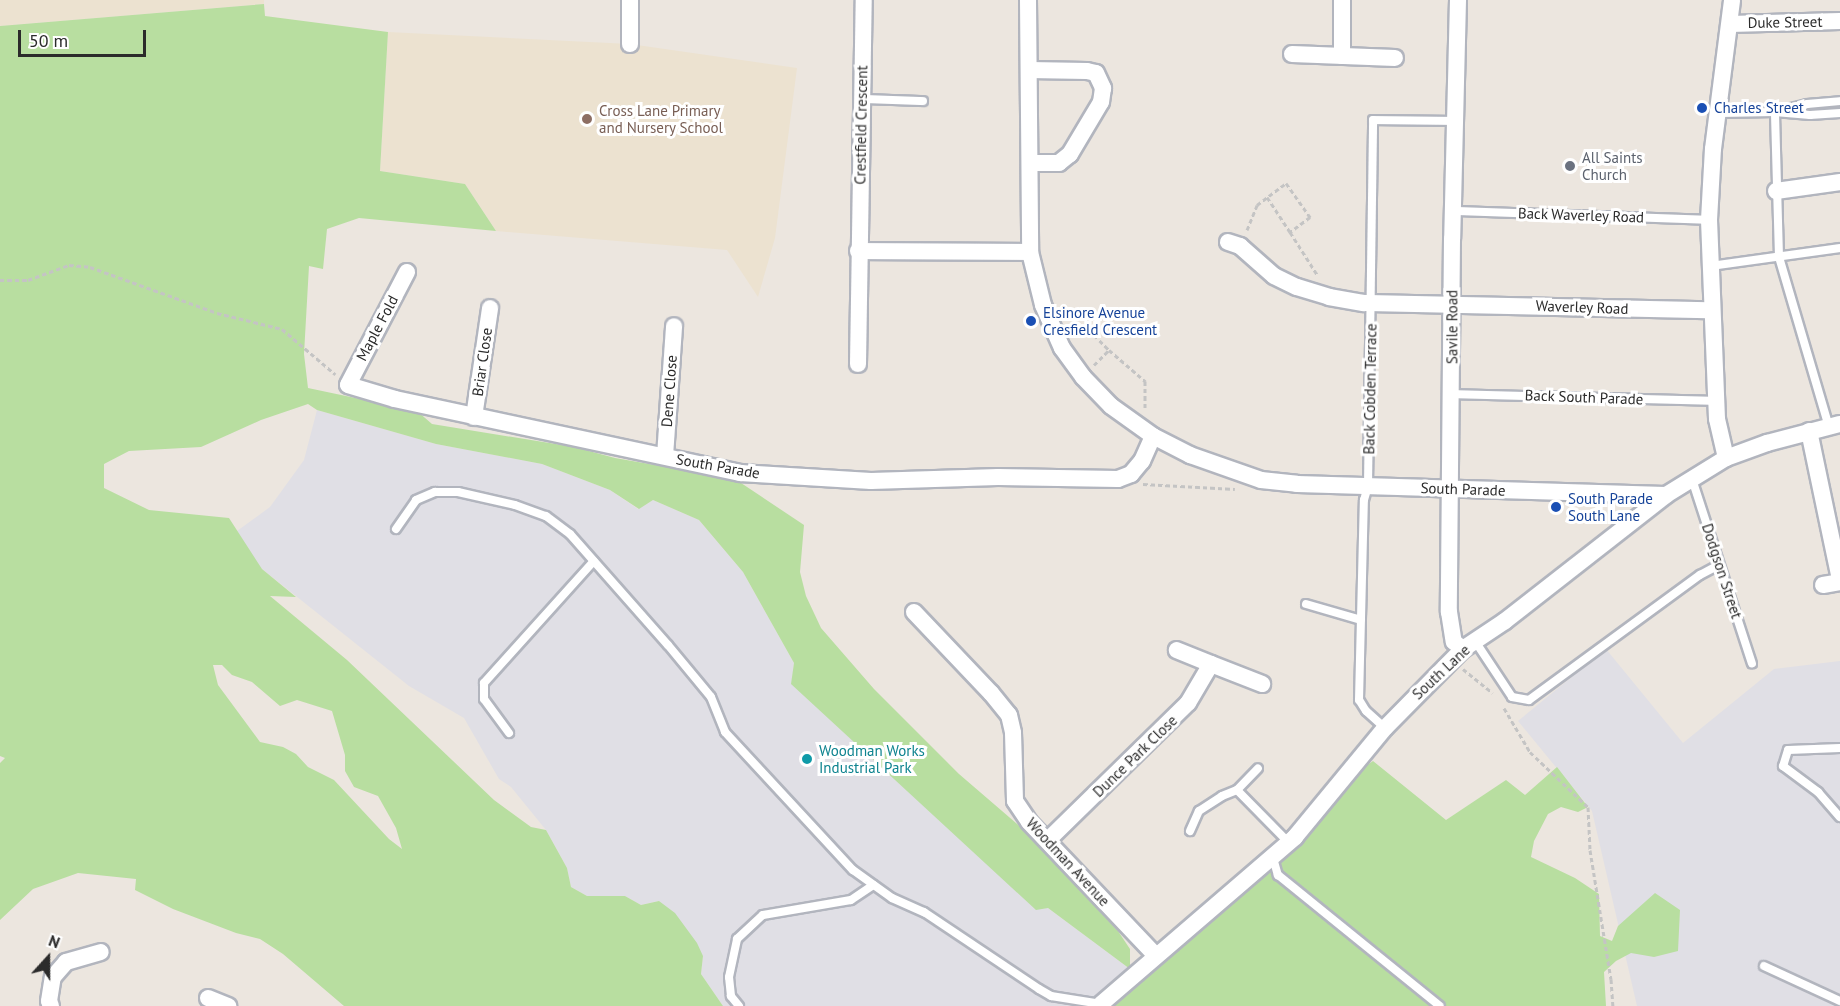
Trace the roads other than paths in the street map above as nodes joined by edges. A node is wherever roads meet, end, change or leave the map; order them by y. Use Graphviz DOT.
graph roads {
  1 [pos="630,0"];
  2 [pos="864,0"];
  3 [pos="1028,0"];
  4 [pos="1342,0"];
  5 [pos="1458,0"];
  6 [pos="1732,0"];
  7 [pos="1840,21"];
  8 [pos="1730,24"];
  9 [pos="630,44"];
  10 [pos="1292,54"];
  11 [pos="1342,56"];
  12 [pos="1395,58"];
  13 [pos="1029,70"];
  14 [pos="862,99"];
  15 [pos="923,101"];
  16 [pos="1840,101"];
  17 [pos="1775,112"];
  18 [pos="1719,113"];
  19 [pos="1840,113"];
  20 [pos="1455,120"];
  21 [pos="1030,163"];
  22 [pos="1840,182"];
  23 [pos="1776,191"];
  24 [pos="1454,211"];
  25 [pos="1709,220"];
  26 [pos="1234,244"];
  27 [pos="1840,248"];
  28 [pos="858,250"];
  29 [pos="1030,252"];
  30 [pos="1779,257"];
  31 [pos="1711,266"];
  32 [pos="407,272"];
  33 [pos="1372,302"];
  34 [pos="1452,303"];
  35 [pos="490,308"];
  36 [pos="1712,310"];
  37 [pos="674,326"];
  38 [pos="858,364"];
  39 [pos="348,385"];
  40 [pos="1452,394"];
  41 [pos="1716,401"];
  42 [pos="474,417"];
  43 [pos="1835,425"];
  44 [pos="1809,431"];
  45 [pos="1149,433"];
  46 [pos="664,456"];
  47 [pos="1726,458"];
  48 [pos="1692,479"];
  49 [pos="1368,486"];
  50 [pos="1452,489"];
  51 [pos="1666,495"];
  52 [pos="396,529"];
  53 [pos="594,561"];
  54 [pos="1719,565"];
  55 [pos="1840,580"];
  56 [pos="1823,585"];
  57 [pos="1305,604"];
  58 [pos="914,612"];
  59 [pos="1361,621"];
  60 [pos="1177,650"];
  61 [pos="1463,650"];
  62 [pos="1211,664"];
  63 [pos="1752,664"];
  64 [pos="1262,684"];
  65 [pos="1385,728"];
  66 [pos="509,733"];
  67 [pos="1840,748"];
  68 [pos="1258,768"];
  69 [pos="1237,790"];
  70 [pos="1840,817"];
  71 [pos="1190,831"];
  72 [pos="1048,840"];
  73 [pos="1289,843"];
  74 [pos="1273,858"];
  75 [pos="873,885"];
  76 [pos="101,952"];
  77 [pos="1155,955"];
  78 [pos="1764,966"];
  79 [pos="208,998"];
  80 [pos="1840,1001"];
  81 [pos="47,1004"];
  82 [pos="1101,1004"];
  83 [pos="228,1006"];
  84 [pos="739,1006"];
  85 [pos="1440,1006"];
  1 -- 9 [label="street"];
  2 -- 14 [label="street, Crestfield Crescent"];
  3 -- 13 [label="street, South Parade"];
  4 -- 11 [label="street"];
  5 -- 20 [label="street, Savile Road"];
  6 -- 8 [label="street"];
  7 -- 8 [label="street, Duke Street"];
  8 -- 18 [label="street"];
  10 -- 11 [label="street"];
  11 -- 12 [label="street"];
  13 -- 21 [label="street, South Parade"];
  13 -- 21 [label="street"];
  14 -- 15 [label="lane"];
  14 -- 28 [label="street, Crestfield Crescent"];
  16 -- 17 [label="lane"];
  17 -- 18 [label="lane"];
  17 -- 19 [label="lane"];
  17 -- 23 [label="lane"];
  18 -- 25 [label="street"];
  20 -- 24 [label="street, Savile Road"];
  20 -- 33 [label="lane, Back Cobden Terrace"];
  21 -- 29 [label="street, South Parade"];
  22 -- 23 [label="street"];
  23 -- 30 [label="lane"];
  24 -- 25 [label="lane, Back Waverley Road"];
  24 -- 34 [label="street, Savile Road"];
  25 -- 31 [label="street"];
  26 -- 33 [label="street, Waverley Road"];
  27 -- 30 [label="lane"];
  28 -- 29 [label="street"];
  28 -- 38 [label="street, Crestfield Crescent"];
  29 -- 45 [label="street, South Parade"];
  30 -- 31 [label="lane"];
  30 -- 43 [label="lane"];
  31 -- 36 [label="street"];
  32 -- 39 [label="street, Maple Fold"];
  33 -- 34 [label="street, Waverley Road"];
  33 -- 49 [label="lane, Back Cobden Terrace"];
  34 -- 36 [label="street, Waverley Road"];
  34 -- 40 [label="street, Savile Road"];
  35 -- 42 [label="street, Briar Close"];
  36 -- 41 [label="street"];
  37 -- 46 [label="street, Dene Close"];
  39 -- 42 [label="street, South Parade"];
  40 -- 41 [label="lane, Back South Parade"];
  40 -- 50 [label="street, Savile Road"];
  41 -- 47 [label="street"];
  42 -- 46 [label="street, South Parade"];
  43 -- 44 [label="street, South Lane"];
  44 -- 47 [label="street, South Lane"];
  44 -- 55 [label="street"];
  45 -- 46 [label="street, South Parade"];
  45 -- 49 [label="street, South Parade"];
  47 -- 48 [label="street, South Lane"];
  48 -- 51 [label="street, South Lane"];
  48 -- 54 [label="lane, Dodgson Street"];
  49 -- 50 [label="street, South Parade"];
  49 -- 59 [label="lane, Back Cobden Terrace"];
  50 -- 51 [label="street, South Parade"];
  50 -- 61 [label="street, Savile Road"];
  51 -- 61 [label="street, South Lane"];
  52 -- 53 [label="lane"];
  53 -- 66 [label="lane"];
  53 -- 75 [label="lane"];
  54 -- 61 [label="lane"];
  54 -- 63 [label="lane, Dodgson Street"];
  55 -- 56 [label="street"];
  57 -- 59 [label="lane"];
  58 -- 72 [label="street, Woodman Avenue"];
  59 -- 65 [label="lane, Back Cobden Terrace"];
  60 -- 62 [label="street"];
  61 -- 65 [label="street, South Lane"];
  62 -- 64 [label="street"];
  62 -- 72 [label="street, Dunce Park Close"];
  65 -- 73 [label="street, South Lane"];
  67 -- 70 [label="lane"];
  68 -- 69 [label="lane"];
  69 -- 71 [label="lane"];
  69 -- 73 [label="lane"];
  72 -- 77 [label="street, Woodman Avenue"];
  73 -- 74 [label="street, South Lane"];
  74 -- 77 [label="street, South Lane"];
  74 -- 85 [label="lane"];
  75 -- 82 [label="lane"];
  75 -- 84 [label="lane"];
  76 -- 81 [label="street"];
  77 -- 82 [label="street, South Lane"];
  78 -- 80 [label="lane"];
  79 -- 83 [label="street"];
}
